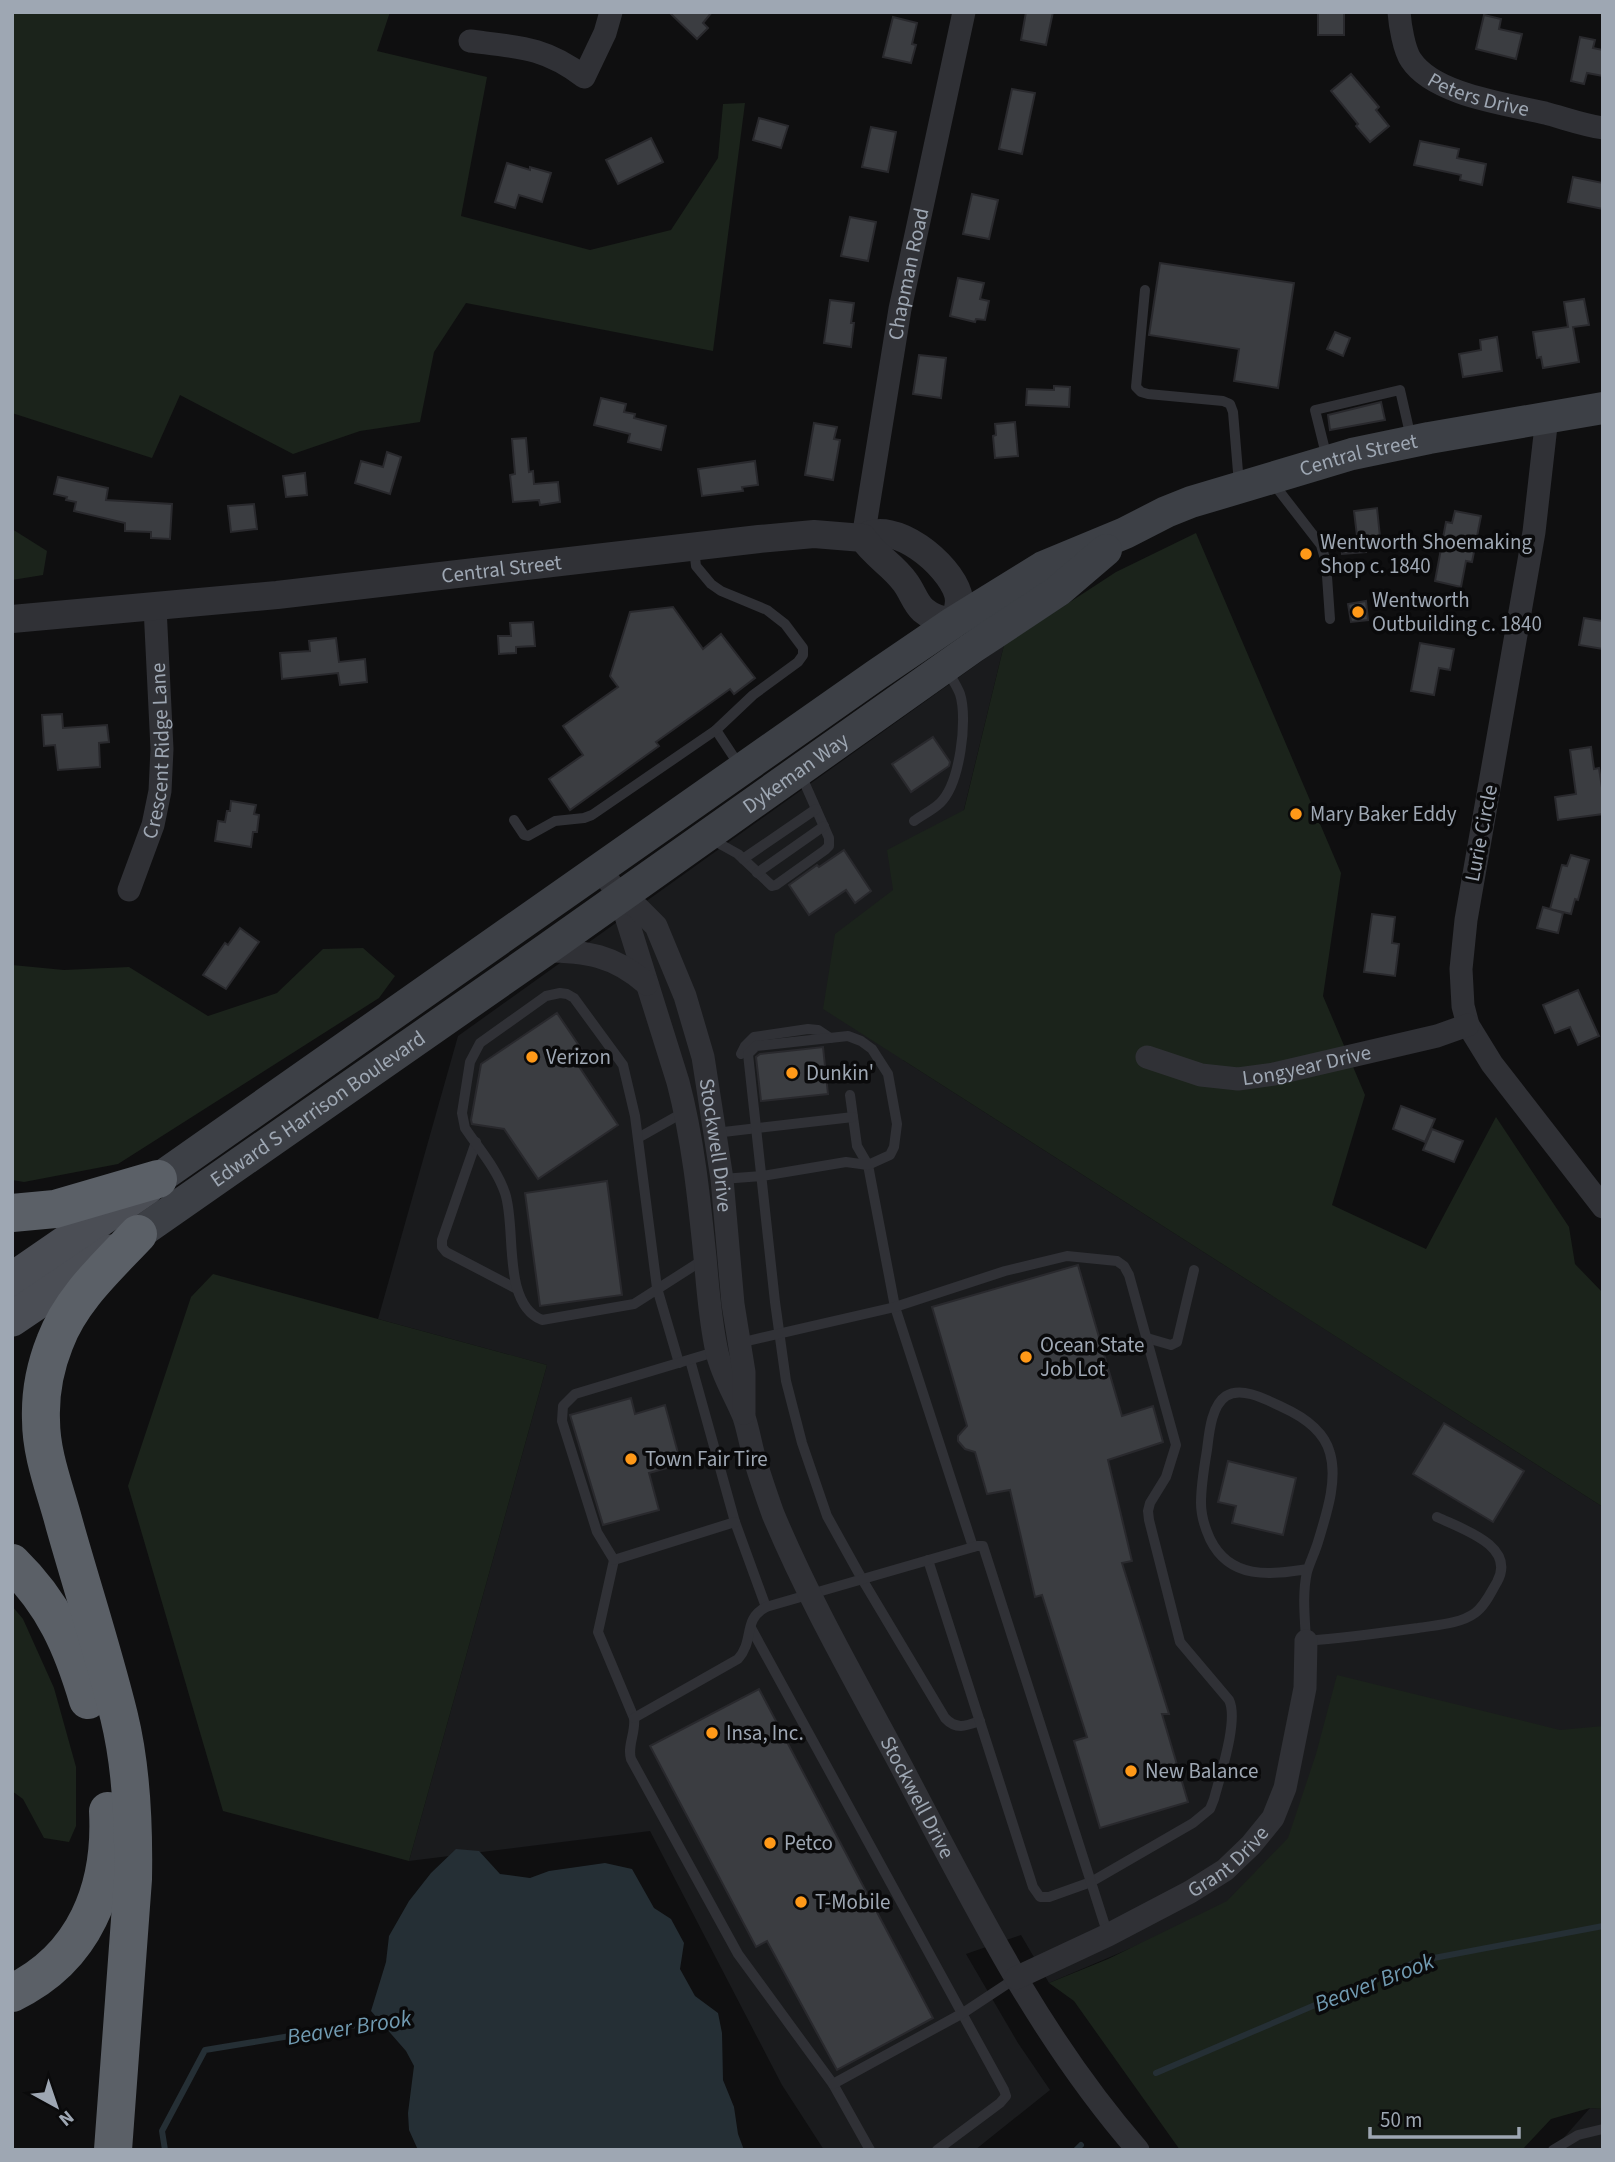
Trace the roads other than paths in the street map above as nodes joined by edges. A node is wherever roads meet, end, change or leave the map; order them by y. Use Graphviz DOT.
graph roads {
  1 [pos="611,12"];
  2 [pos="964,12"];
  3 [pos="1399,12"];
  4 [pos="470,41"];
  5 [pos="1603,128"];
  6 [pos="1145,290"];
  7 [pos="1603,408"];
  8 [pos="1547,417"];
  9 [pos="1412,442"];
  10 [pos="1328,461"];
  11 [pos="1269,478"];
  12 [pos="1239,487"];
  13 [pos="1125,533"];
  14 [pos="863,538"];
  15 [pos="693,546"];
  16 [pos="155,607"];
  17 [pos="12,619"];
  18 [pos="1329,619"];
  19 [pos="954,622"];
  20 [pos="972,648"];
  21 [pos="946,667"];
  22 [pos="716,730"];
  23 [pos="741,769"];
  24 [pos="799,771"];
  25 [pos="816,809"];
  26 [pos="514,820"];
  27 [pos="914,821"];
  28 [pos="824,826"];
  29 [pos="705,837"];
  30 [pos="743,859"];
  31 [pos="600,868"];
  32 [pos="757,873"];
  33 [pos="130,890"];
  34 [pos="620,897"];
  35 [pos="544,951"];
  36 [pos="647,984"];
  37 [pos="1468,1025"];
  38 [pos="1147,1057"];
  39 [pos="850,1095"];
  40 [pos="686,1111"];
  41 [pos="852,1117"];
  42 [pos="756,1130"];
  43 [pos="715,1133"];
  44 [pos="638,1138"];
  45 [pos="477,1142"];
  46 [pos="868,1165"];
  47 [pos="762,1176"];
  48 [pos="158,1179"];
  49 [pos="722,1179"];
  50 [pos="1603,1207"];
  51 [pos="12,1213"];
  52 [pos="138,1234"];
  53 [pos="729,1254"];
  54 [pos="705,1258"];
  55 [pos="1194,1270"];
  56 [pos="12,1280"];
  57 [pos="657,1288"];
  58 [pos="517,1289"];
  59 [pos="894,1307"];
  60 [pos="12,1318"];
  61 [pos="779,1332"];
  62 [pos="1147,1338"];
  63 [pos="739,1343"];
  64 [pos="717,1352"];
  65 [pos="685,1362"];
  66 [pos="744,1419"];
  67 [pos="1437,1517"];
  68 [pos="735,1522"];
  69 [pos="973,1547"];
  70 [pos="614,1560"];
  71 [pos="928,1560"];
  72 [pos="12,1563"];
  73 [pos="1308,1569"];
  74 [pos="862,1579"];
  75 [pos="810,1595"];
  76 [pos="766,1606"];
  77 [pos="749,1626"];
  78 [pos="1306,1642"];
  79 [pos="634,1718"];
  80 [pos="980,1721"];
  81 [pos="1091,1882"];
  82 [pos="1108,1935"];
  83 [pos="1016,1978"];
  84 [pos="12,1993"];
  85 [pos="963,2013"];
  86 [pos="833,2084"];
  87 [pos="1603,2129"];
  88 [pos="113,2150"];
  89 [pos="870,2150"];
  90 [pos="937,2150"];
  91 [pos="1138,2150"];
  92 [pos="1553,2150"];
  1 -- 4 [label="street"];
  2 -- 14 [label="street, Chapman Road"];
  3 -- 5 [label="street, Peters Drive"];
  6 -- 12 [label="lane"];
  7 -- 8 [label="main road, Central Street"];
  8 -- 9 [label="main road, Central Street"];
  8 -- 37 [label="street, Lurie Circle"];
  9 -- 10 [label="main road, Central Street"];
  9 -- 10 [label="lane"];
  10 -- 11 [label="main road, Central Street"];
  11 -- 12 [label="main road, Central Street"];
  11 -- 18 [label="lane"];
  12 -- 13 [label="main road, Central Street"];
  13 -- 19 [label="main road, Central Street"];
  13 -- 20 [label="main road, Central Street"];
  14 -- 15 [label="street, Central Street"];
  14 -- 19 [label="street"];
  14 -- 19 [label="street, Central Street"];
  15 -- 16 [label="street, Central Street"];
  15 -- 22 [label="lane"];
  16 -- 17 [label="street, Central Street"];
  16 -- 33 [label="street, Crescent Ridge Lane"];
  19 -- 20 [label="street"];
  19 -- 23 [label="main road, Dykeman Way"];
  20 -- 21 [label="main road, Dykeman Way"];
  21 -- 24 [label="main road, Dykeman Way"];
  21 -- 27 [label="lane"];
  22 -- 23 [label="lane"];
  22 -- 26 [label="lane"];
  23 -- 31 [label="main road, Dykeman Way"];
  24 -- 25 [label="lane"];
  24 -- 29 [label="main road, Dykeman Way"];
  25 -- 28 [label="lane"];
  25 -- 30 [label="lane"];
  28 -- 32 [label="lane"];
  28 -- 32 [label="lane"];
  29 -- 30 [label="lane"];
  29 -- 34 [label="main road, Dykeman Way"];
  30 -- 32 [label="lane"];
  31 -- 34 [label="street, Stockwell Drive"];
  31 -- 48 [label="main road, Edward S Harrison Boulevard"];
  34 -- 35 [label="main road, Edward S Harrison Boulevard"];
  34 -- 36 [label="street, Stockwell Drive"];
  34 -- 43 [label="street, Stockwell Drive"];
  35 -- 36 [label="street"];
  35 -- 52 [label="main road, Edward S Harrison Boulevard"];
  36 -- 40 [label="street, Stockwell Drive"];
  37 -- 38 [label="street, Longyear Drive"];
  37 -- 50 [label="street, Lurie Circle"];
  39 -- 41 [label="lane"];
  40 -- 44 [label="lane"];
  40 -- 54 [label="street, Stockwell Drive"];
  41 -- 42 [label="lane"];
  41 -- 46 [label="lane"];
  42 -- 43 [label="lane"];
  42 -- 46 [label="lane"];
  42 -- 47 [label="lane"];
  43 -- 49 [label="street, Stockwell Drive"];
  44 -- 45 [label="lane"];
  44 -- 57 [label="lane"];
  45 -- 58 [label="lane"];
  45 -- 58 [label="lane"];
  46 -- 47 [label="lane"];
  46 -- 59 [label="lane"];
  47 -- 49 [label="lane"];
  47 -- 61 [label="lane"];
  48 -- 51 [label="highway"];
  48 -- 56 [label="main road, Edward S Harrison Boulevard"];
  49 -- 53 [label="street, Stockwell Drive"];
  52 -- 60 [label="main road, Edward S Harrison Boulevard"];
  52 -- 88 [label="highway"];
  53 -- 54 [label="lane"];
  53 -- 63 [label="street, Stockwell Drive"];
  54 -- 57 [label="lane"];
  54 -- 64 [label="street, Stockwell Drive"];
  55 -- 62 [label="lane"];
  57 -- 58 [label="lane"];
  57 -- 65 [label="lane"];
  59 -- 61 [label="lane"];
  59 -- 62 [label="lane"];
  59 -- 69 [label="lane"];
  61 -- 63 [label="lane"];
  61 -- 74 [label="lane"];
  62 -- 81 [label="lane"];
  63 -- 64 [label="lane"];
  63 -- 66 [label="street, Stockwell Drive"];
  64 -- 65 [label="lane"];
  64 -- 66 [label="street, Stockwell Drive"];
  65 -- 68 [label="lane"];
  65 -- 70 [label="lane"];
  66 -- 75 [label="street, Stockwell Drive"];
  67 -- 78 [label="lane"];
  68 -- 70 [label="lane"];
  68 -- 76 [label="lane"];
  69 -- 71 [label="lane"];
  69 -- 81 [label="lane"];
  70 -- 79 [label="lane"];
  71 -- 74 [label="lane"];
  71 -- 80 [label="lane"];
  72 -- 84 [label="highway"];
  73 -- 73 [label="lane"];
  73 -- 78 [label="lane"];
  74 -- 75 [label="lane"];
  74 -- 80 [label="lane"];
  75 -- 76 [label="lane"];
  75 -- 83 [label="street, Stockwell Drive"];
  76 -- 77 [label="lane"];
  77 -- 79 [label="lane"];
  77 -- 85 [label="lane"];
  78 -- 82 [label="street, Grant Drive"];
  79 -- 86 [label="lane"];
  80 -- 81 [label="lane"];
  81 -- 82 [label="lane"];
  82 -- 83 [label="street, Grant Drive"];
  83 -- 85 [label="lane"];
  83 -- 91 [label="street, Stockwell Drive"];
  85 -- 86 [label="lane"];
  85 -- 90 [label="lane"];
  86 -- 89 [label="lane"];
  87 -- 92 [label="lane"];
}
